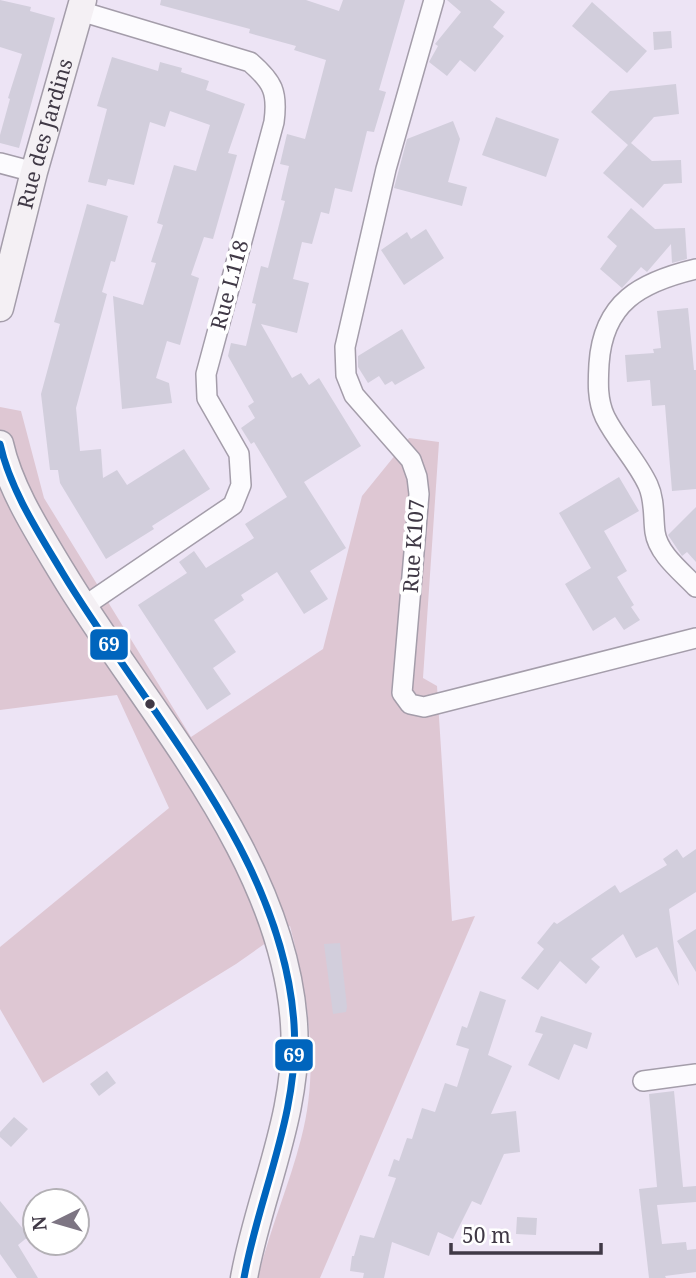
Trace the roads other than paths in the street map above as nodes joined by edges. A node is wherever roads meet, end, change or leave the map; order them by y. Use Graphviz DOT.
graph roads {
  1 [pos="434,0"];
  2 [pos="82,6"];
  3 [pos="0,163"];
  4 [pos="34,172"];
  5 [pos="696,269"];
  6 [pos="0,308"];
  7 [pos="0,444"];
  8 [pos="696,587"];
  9 [pos="83,607"];
  10 [pos="696,638"];
  11 [pos="696,1074"];
  12 [pos="643,1081"];
  13 [pos="244,1278"];
  1 -- 10 [label="street, Rue K107"];
  2 -- 4 [label="main road, Rue des Jardins"];
  2 -- 9 [label="street, Rue L118"];
  3 -- 4 [label="street"];
  4 -- 6 [label="main road, Rue des Jardins"];
  5 -- 8 [label="street"];
  7 -- 9 [label="main road"];
  9 -- 13 [label="main road"];
  11 -- 12 [label="street"];
}
